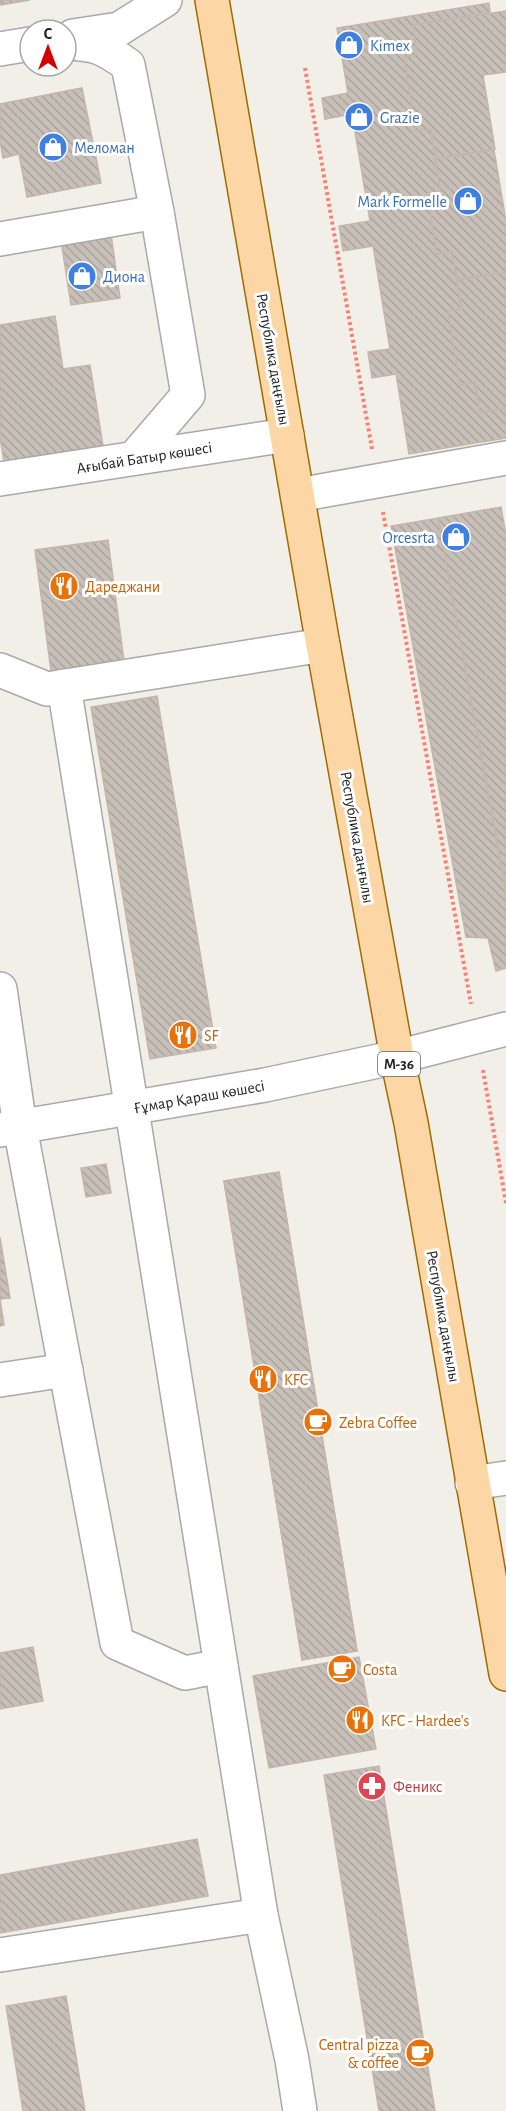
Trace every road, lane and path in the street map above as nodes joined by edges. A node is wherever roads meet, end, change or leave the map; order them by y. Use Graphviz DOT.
graph roads {
  1 [pos="165,0"];
  2 [pos="212,0"];
  3 [pos="78,36"];
  4 [pos="78,44"];
  5 [pos="18,46"];
  6 [pos="0,49"];
  7 [pos="305,68"];
  8 [pos="157,212"];
  9 [pos="0,238"];
  10 [pos="289,445"];
  11 [pos="134,458"];
  12 [pos="506,458"];
  13 [pos="0,479"];
  14 [pos="378,482"];
  15 [pos="298,495"];
  16 [pos="323,645"];
  17 [pos="0,670"];
  18 [pos="64,686"];
  19 [pos="0,988"];
  20 [pos="491,1033"];
  21 [pos="397,1057"];
  22 [pos="131,1108"];
  23 [pos="10,1128"];
  24 [pos="506,1203"];
  25 [pos="66,1370"];
  26 [pos="0,1380"];
  27 [pos="506,1478"];
  28 [pos="472,1483"];
  29 [pos="221,1666"];
  30 [pos="506,1674"];
  31 [pos="261,1916"];
  32 [pos="0,1955"];
  33 [pos="300,2111"];
  1 -- 3 [label="street"];
  2 -- 10 [label="main road, Республика даңғылы"];
  4 -- 8 [label="street"];
  5 -- 6 [label="street"];
  7 -- 14 [label="path"];
  8 -- 9 [label="street"];
  8 -- 11 [label="street"];
  10 -- 11 [label="street, Ағыбай Батыр көшесі"];
  10 -- 15 [label="main road, Республика даңғылы / M-36"];
  11 -- 13 [label="street, Ағыбай Батыр көшесі"];
  12 -- 14 [label="street"];
  14 -- 15 [label="street"];
  14 -- 20 [label="path"];
  15 -- 16 [label="main road, Республика даңғылы / M-36"];
  16 -- 18 [label="street"];
  16 -- 21 [label="main road, Республика даңғылы / M-36"];
  17 -- 18 [label="street"];
  18 -- 22 [label="street"];
  19 -- 23 [label="street"];
  20 -- 21 [label="street, Ғұмар Қараш көшесі"];
  20 -- 24 [label="path"];
  21 -- 22 [label="street, Ғұмар Қараш көшесі"];
  21 -- 28 [label="main road, Республика даңғылы / M-36"];
  22 -- 23 [label="street, Ғұмар Қараш көшесі"];
  22 -- 29 [label="street"];
  23 -- 25 [label="street"];
  25 -- 26 [label="street"];
  25 -- 29 [label="street"];
  27 -- 28 [label="street"];
  28 -- 30 [label="main road, Республика даңғылы / M-36"];
  29 -- 31 [label="street"];
  31 -- 32 [label="street"];
  31 -- 33 [label="street"];
}
